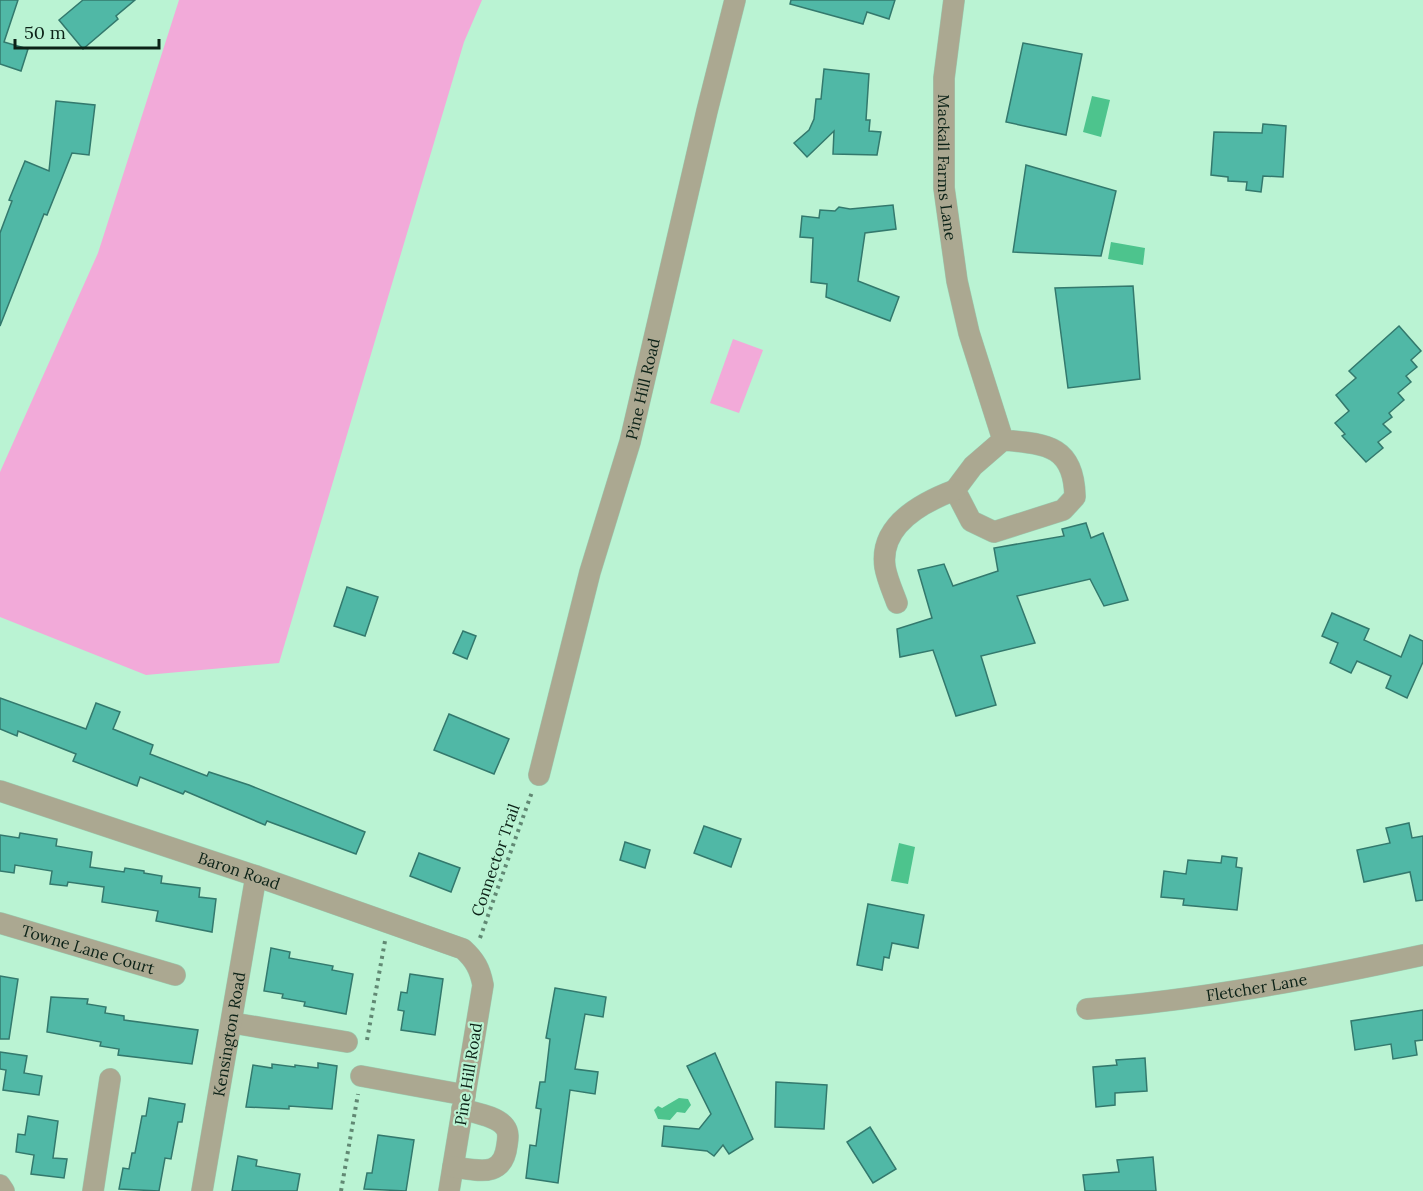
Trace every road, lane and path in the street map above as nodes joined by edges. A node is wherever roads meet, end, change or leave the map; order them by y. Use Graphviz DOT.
graph roads {
  1 [pos="735,0"];
  2 [pos="954,0"];
  3 [pos="1003,440"];
  4 [pos="955,490"];
  5 [pos="897,603"];
  6 [pos="539,772"];
  7 [pos="0,791"];
  8 [pos="256,876"];
  9 [pos="0,923"];
  10 [pos="1423,956"];
  11 [pos="473,958"];
  12 [pos="175,975"];
  13 [pos="1087,1009"];
  14 [pos="233,1023"];
  15 [pos="347,1042"];
  16 [pos="361,1076"];
  17 [pos="110,1079"];
  18 [pos="464,1102"];
  19 [pos="453,1167"];
  20 [pos="0,1185"];
  21 [pos="4,1191"];
  22 [pos="93,1191"];
  23 [pos="202,1191"];
  24 [pos="449,1191"];
  1 -- 6 [label="street, Pine Hill Road"];
  2 -- 3 [label="street, Mackall Farms Lane"];
  3 -- 4 [label="street"];
  3 -- 4 [label="street"];
  4 -- 5 [label="street"];
  6 -- 11 [label="path, Connector Trail"];
  7 -- 8 [label="street, Baron Road"];
  8 -- 11 [label="street, Baron Road"];
  8 -- 14 [label="street, Kensington Road"];
  9 -- 12 [label="street, Towne Lane Court"];
  10 -- 13 [label="street, Fletcher Lane"];
  11 -- 18 [label="street, Pine Hill Road"];
  14 -- 15 [label="street"];
  14 -- 23 [label="street, Kensington Road"];
  16 -- 18 [label="street"];
  17 -- 22 [label="street"];
  18 -- 19 [label="street, Pine Hill Road"];
  18 -- 19 [label="street"];
  19 -- 24 [label="street, Pine Hill Road"];
  20 -- 21 [label="street"];
}
